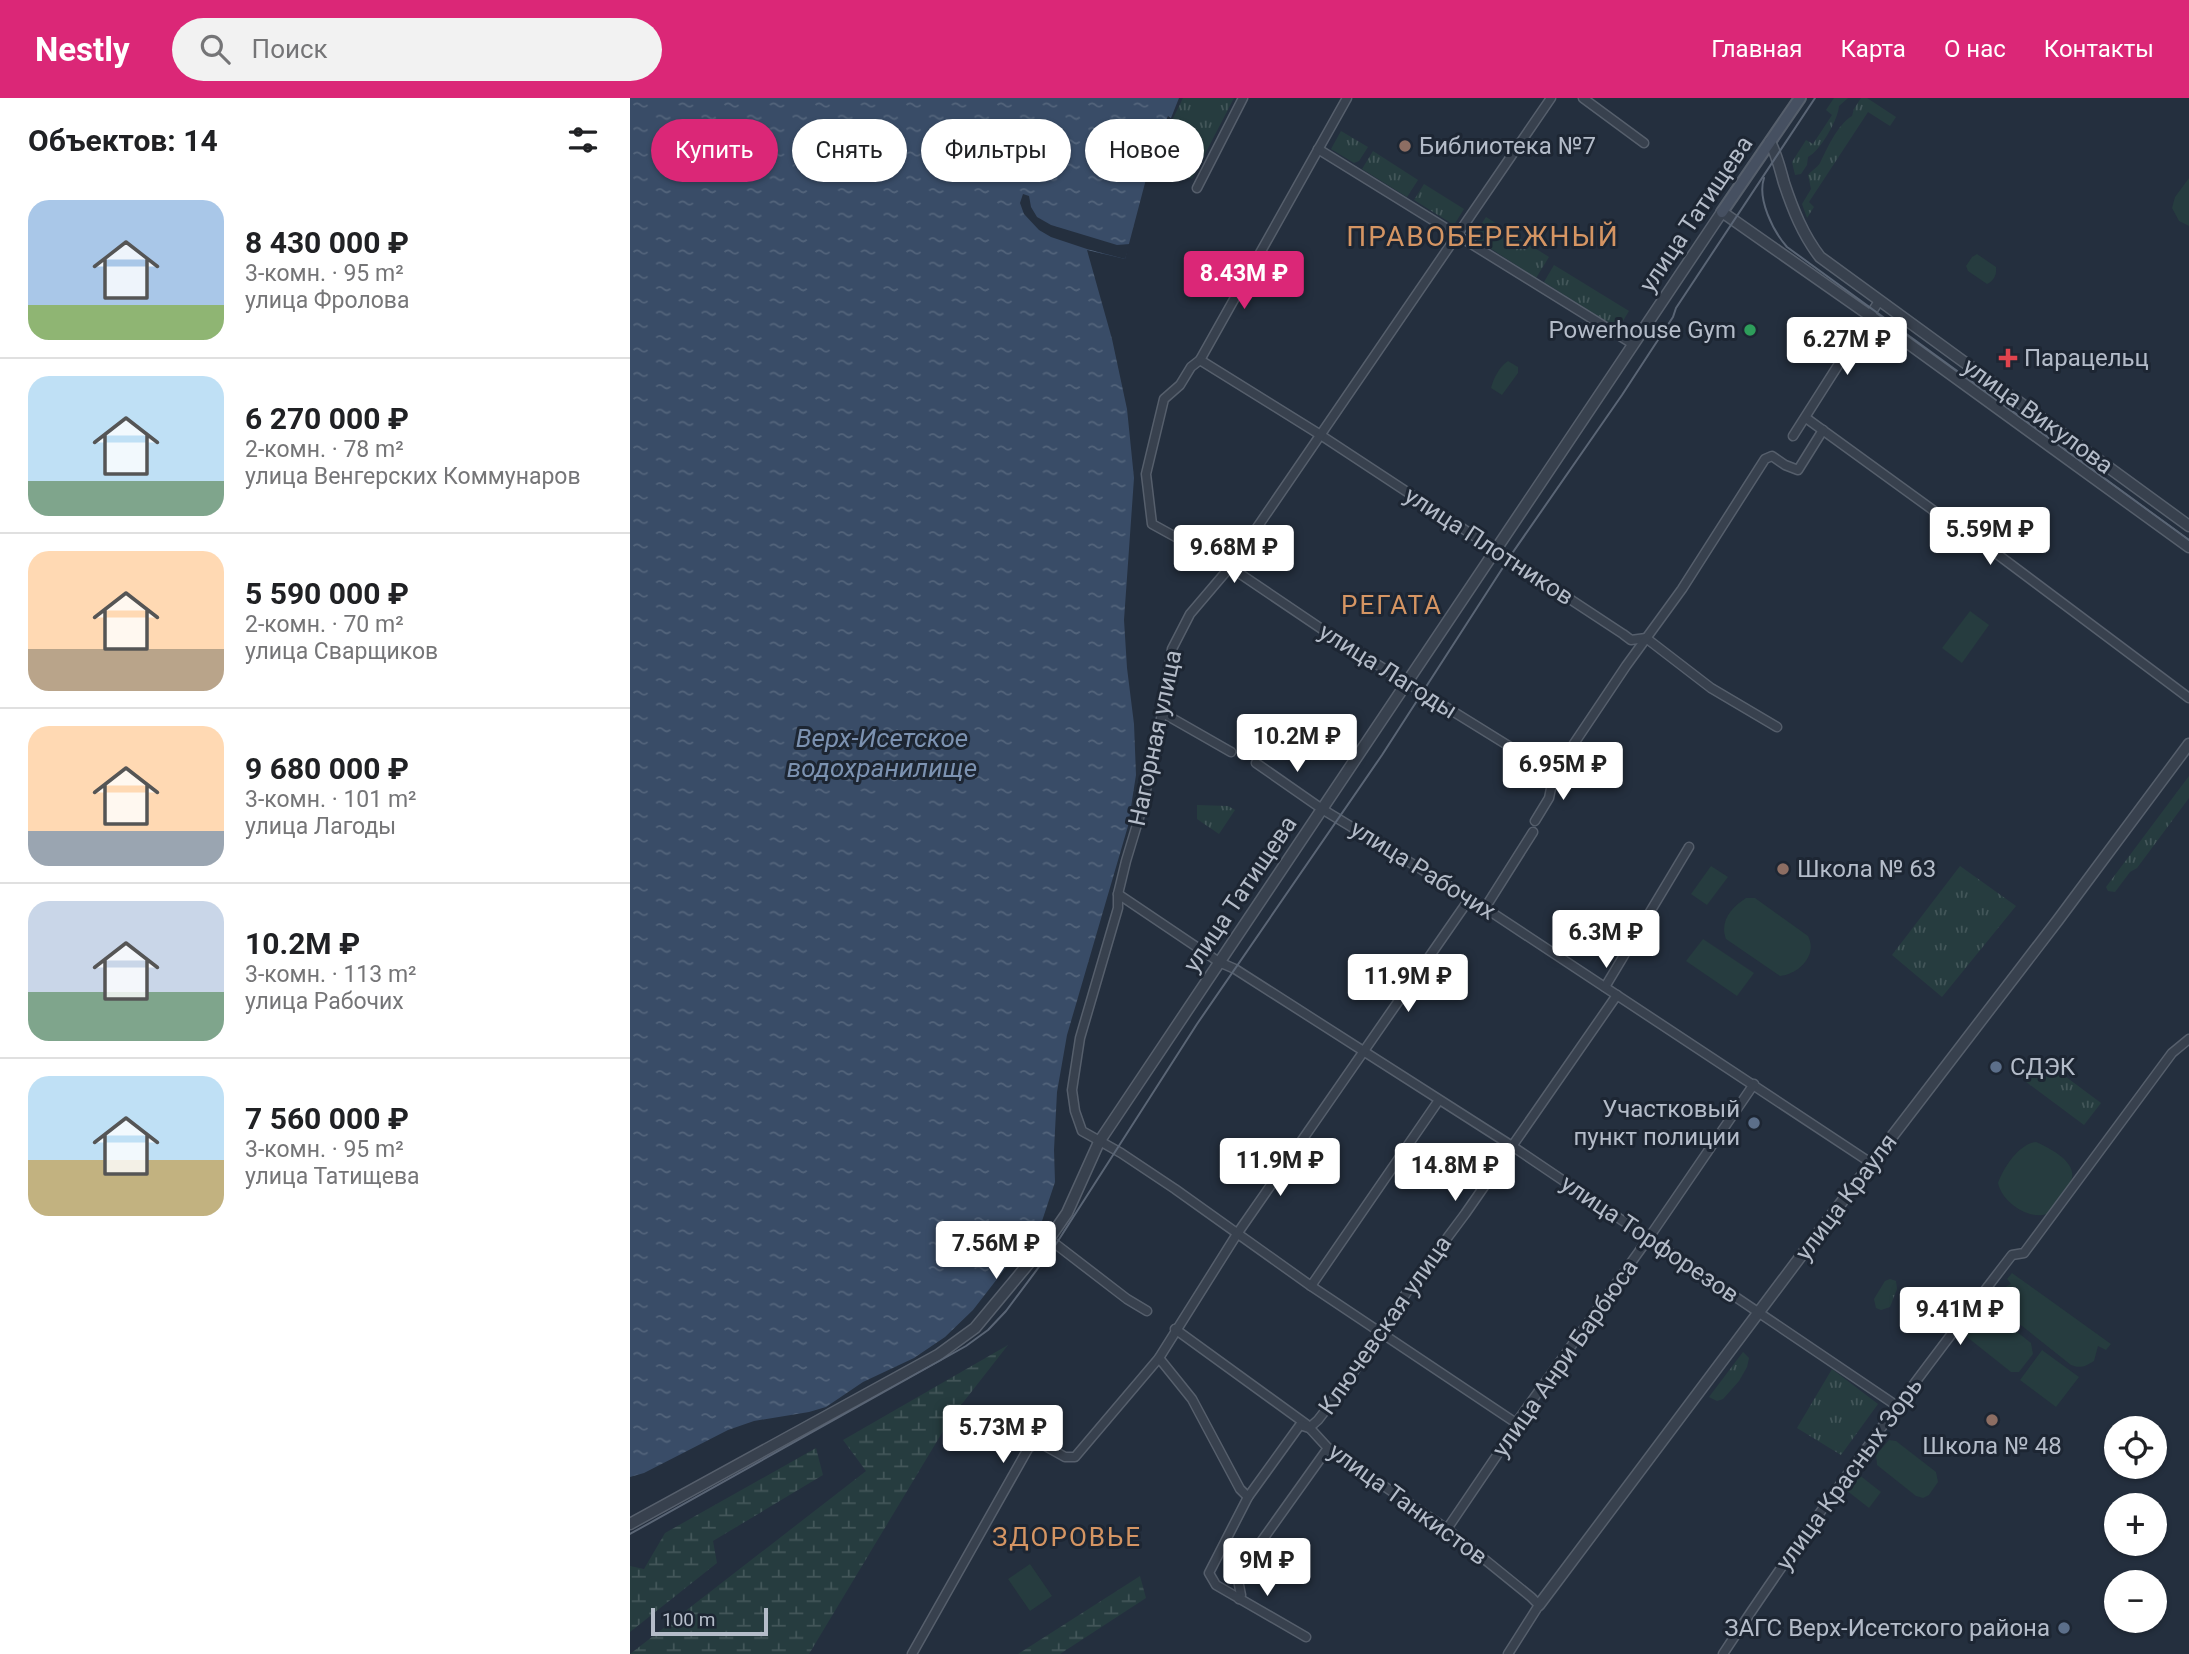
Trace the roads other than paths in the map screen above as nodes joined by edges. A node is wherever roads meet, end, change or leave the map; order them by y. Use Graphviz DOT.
graph roads {
  1 [pos="1243,98"];
  2 [pos="1347,98"];
  3 [pos="1551,98"];
  4 [pos="1583,98"];
  5 [pos="1800,98"];
  6 [pos="1770,142"];
  7 [pos="1644,143"];
  8 [pos="1318,149"];
  9 [pos="1197,188"];
  10 [pos="1722,212"];
  11 [pos="1457,235"];
  12 [pos="1879,301"];
  13 [pos="1870,315"];
  14 [pos="1633,344"];
  15 [pos="1200,360"];
  16 [pos="1806,418"];
  17 [pos="1823,430"];
  18 [pos="1319,434"];
  19 [pos="1793,436"];
  20 [pos="2189,526"];
  21 [pos="2189,547"];
  22 [pos="1495,551"];
  23 [pos="1230,567"];
  24 [pos="1646,638"];
  25 [pos="1406,683"];
  26 [pos="2189,698"];
  27 [pos="1161,712"];
  28 [pos="1777,727"];
  29 [pos="2189,744"];
  30 [pos="1231,752"];
  31 [pos="1255,763"];
  32 [pos="1554,774"];
  33 [pos="1322,809"];
  34 [pos="1535,821"];
  35 [pos="1533,832"];
  36 [pos="1689,847"];
  37 [pos="1118,894"];
  38 [pos="1470,898"];
  39 [pos="1485,908"];
  40 [pos="1219,962"];
  41 [pos="1605,987"];
  42 [pos="1617,995"];
  43 [pos="2189,1040"];
  44 [pos="1364,1051"];
  45 [pos="1754,1084"];
  46 [pos="1439,1100"];
  47 [pos="1098,1142"];
  48 [pos="1512,1146"];
  49 [pos="1871,1163"];
  50 [pos="1237,1234"];
  51 [pos="1049,1239"];
  52 [pos="1648,1239"];
  53 [pos="1311,1286"];
  54 [pos="1147,1311"];
  55 [pos="1759,1313"];
  56 [pos="1175,1329"];
  57 [pos="1382,1331"];
  58 [pos="1159,1358"];
  59 [pos="1898,1406"];
  60 [pos="1516,1423"];
  61 [pos="1309,1428"];
  62 [pos="1328,1448"];
  63 [pos="1248,1497"];
  64 [pos="630,1524"];
  65 [pos="1447,1529"];
  66 [pos="1239,1599"];
  67 [pos="1539,1605"];
  68 [pos="1306,1637"];
  69 [pos="912,1654"];
  70 [pos="1508,1654"];
  71 [pos="1723,1654"];
  1 -- 9 [label="street"];
  2 -- 8 [label="street"];
  3 -- 11 [label="street, Нагорная улица"];
  4 -- 7 [label="street"];
  5 -- 6 [label="main road, улица Татищева"];
  6 -- 10 [label="main road, улица Татищева"];
  6 -- 12 [label="street, улица Викулова"];
  8 -- 11 [label="street"];
  8 -- 15 [label="street"];
  10 -- 13 [label="street, улица Викулова"];
  10 -- 14 [label="street, улица Татищева"];
  11 -- 14 [label="street"];
  11 -- 18 [label="street, Нагорная улица"];
  12 -- 13 [label="street"];
  12 -- 20 [label="street, улица Викулова"];
  13 -- 16 [label="street"];
  13 -- 21 [label="street, улица Викулова"];
  14 -- 22 [label="street, улица Татищева"];
  15 -- 18 [label="street, улица Плотников"];
  15 -- 23 [label="street, улица Лагоды"];
  16 -- 17 [label="street"];
  16 -- 19 [label="street"];
  17 -- 24 [label="street"];
  17 -- 26 [label="street"];
  18 -- 22 [label="street, улица Плотников"];
  18 -- 23 [label="street, Нагорная улица"];
  22 -- 24 [label="street, улица Плотников"];
  22 -- 25 [label="street, улица Татищева"];
  23 -- 25 [label="street, улица Лагоды"];
  23 -- 27 [label="street, Нагорная улица"];
  24 -- 28 [label="street, улица Плотников"];
  24 -- 32 [label="street"];
  25 -- 32 [label="street, улица Лагоды"];
  25 -- 33 [label="street, улица Татищева"];
  27 -- 30 [label="street"];
  27 -- 37 [label="street, Нагорная улица"];
  29 -- 49 [label="street, улица Крауля"];
  31 -- 33 [label="street, улица Рабочих"];
  32 -- 34 [label="street"];
  33 -- 38 [label="street, улица Рабочих"];
  33 -- 40 [label="street, улица Татищева"];
  35 -- 39 [label="street"];
  36 -- 41 [label="street"];
  37 -- 40 [label="street, улица Торфорезов"];
  37 -- 47 [label="street, Нагорная улица"];
  38 -- 39 [label="street, улица Рабочих"];
  38 -- 44 [label="street"];
  39 -- 41 [label="street, улица Рабочих"];
  40 -- 44 [label="street, улица Торфорезов"];
  40 -- 47 [label="street, улица Татищева"];
  41 -- 42 [label="street, улица Рабочих"];
  42 -- 45 [label="street, улица Рабочих"];
  42 -- 48 [label="street, Ключевская улица"];
  43 -- 59 [label="street, улица Красных Зорь"];
  44 -- 46 [label="street, улица Торфорезов"];
  44 -- 50 [label="street"];
  45 -- 49 [label="street, улица Рабочих"];
  45 -- 52 [label="street, улица Анри Барбюса"];
  46 -- 48 [label="street, улица Торфорезов"];
  46 -- 53 [label="street"];
  47 -- 50 [label="street"];
  47 -- 51 [label="street, улица Татищева"];
  48 -- 52 [label="street, улица Торфорезов"];
  48 -- 57 [label="street, Ключевская улица"];
  49 -- 55 [label="street, улица Крауля"];
  50 -- 53 [label="street"];
  50 -- 56 [label="street"];
  51 -- 54 [label="street"];
  51 -- 64 [label="street, улица Татищева"];
  52 -- 55 [label="street, улица Торфорезов"];
  52 -- 60 [label="street, улица Анри Барбюса"];
  53 -- 57 [label="street"];
  55 -- 59 [label="street, улица Торфорезов"];
  55 -- 67 [label="street, улица Крауля"];
  56 -- 58 [label="street"];
  56 -- 61 [label="street, улица Танкистов"];
  57 -- 60 [label="street"];
  57 -- 61 [label="street, Ключевская улица"];
  58 -- 63 [label="street"];
  58 -- 69 [label="street"];
  59 -- 71 [label="street, улица Красных Зорь"];
  60 -- 65 [label="street, улица Анри Барбюса"];
  61 -- 62 [label="street, улица Танкистов"];
  61 -- 63 [label="street, Ключевская улица"];
  62 -- 65 [label="street, улица Танкистов"];
  62 -- 66 [label="street"];
  63 -- 66 [label="street, Ключевская улица"];
  65 -- 67 [label="street, улица Танкистов"];
  66 -- 68 [label="street"];
  67 -- 70 [label="street, улица Крауля"];
}
